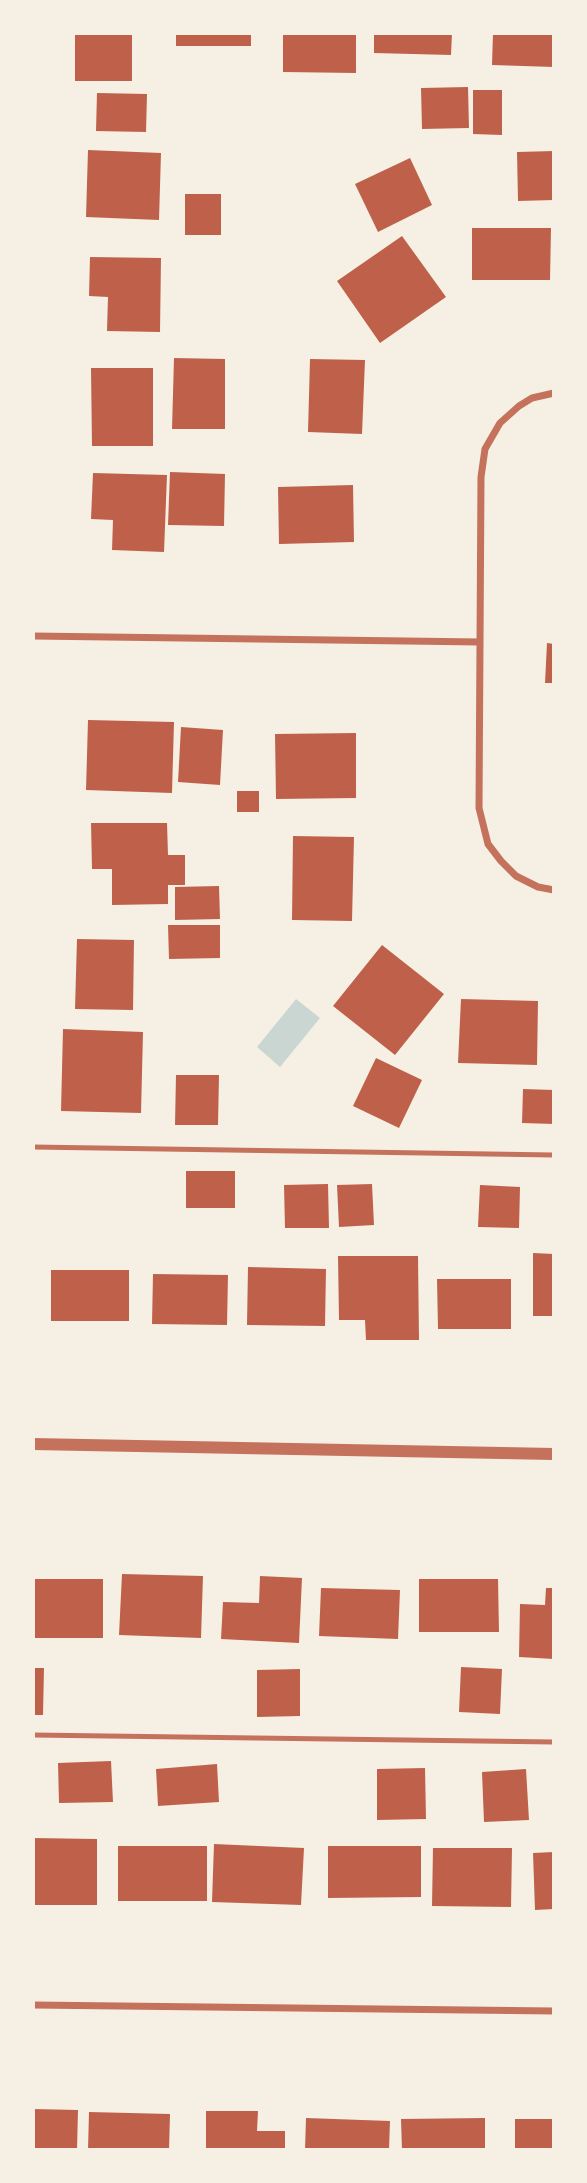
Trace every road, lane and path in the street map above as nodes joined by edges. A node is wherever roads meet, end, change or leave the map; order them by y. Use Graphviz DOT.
graph roads {
  1 [pos="554,393"];
  2 [pos="33,636"];
  3 [pos="480,642"];
  4 [pos="554,890"];
  5 [pos="33,1147"];
  6 [pos="554,1156"];
  7 [pos="33,1444"];
  8 [pos="554,1454"];
  9 [pos="33,1735"];
  10 [pos="554,1742"];
  11 [pos="33,2004"];
  12 [pos="554,2011"];
  1 -- 3 [label="street"];
  2 -- 3 [label="street"];
  3 -- 4 [label="street"];
  5 -- 6 [label="lane"];
  7 -- 8 [label="street"];
  9 -- 10 [label="lane"];
  11 -- 12 [label="street"];
}
